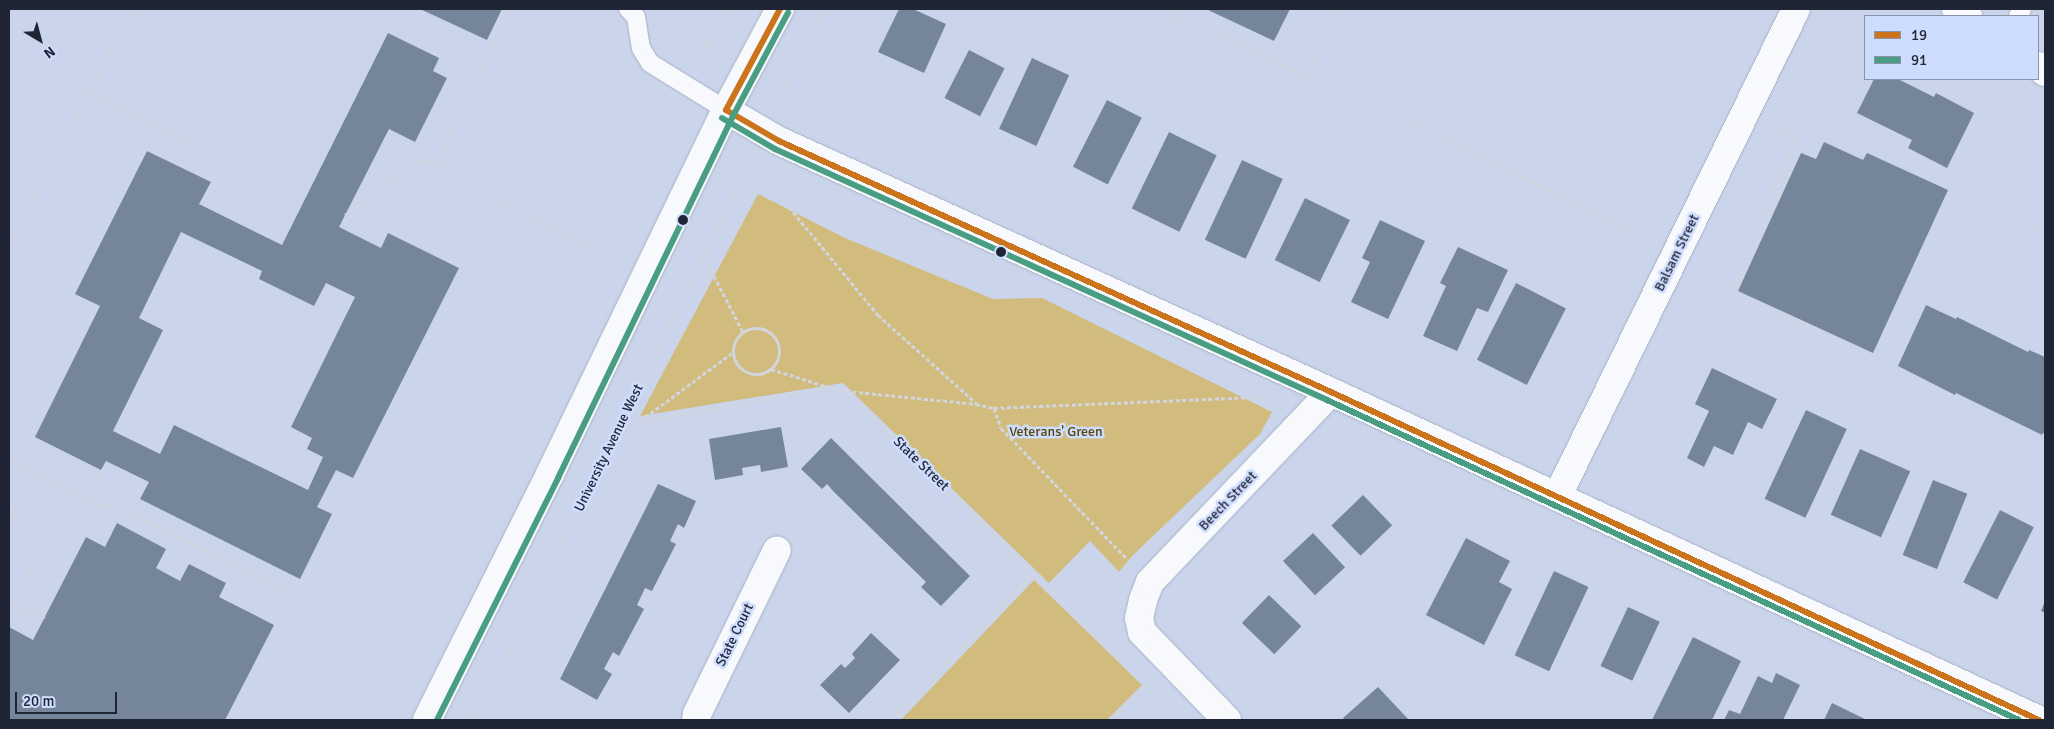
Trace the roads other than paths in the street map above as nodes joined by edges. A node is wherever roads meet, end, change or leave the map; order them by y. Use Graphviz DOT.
graph roads {
  1 [pos="628,9"];
  2 [pos="780,9"];
  3 [pos="1796,9"];
  4 [pos="726,110"];
  5 [pos="1331,392"];
  6 [pos="1557,497"];
  7 [pos="777,550"];
  8 [pos="427,720"];
  9 [pos="696,720"];
  10 [pos="1227,720"];
  11 [pos="2039,720"];
  1 -- 4 [label="lane"];
  2 -- 4 [label="street"];
  3 -- 6 [label="street, Balsam Street"];
  4 -- 5 [label="street"];
  4 -- 8 [label="street"];
  5 -- 6 [label="street"];
  5 -- 10 [label="street, Beech Street"];
  6 -- 11 [label="street"];
  7 -- 9 [label="street, State Court"];
}
